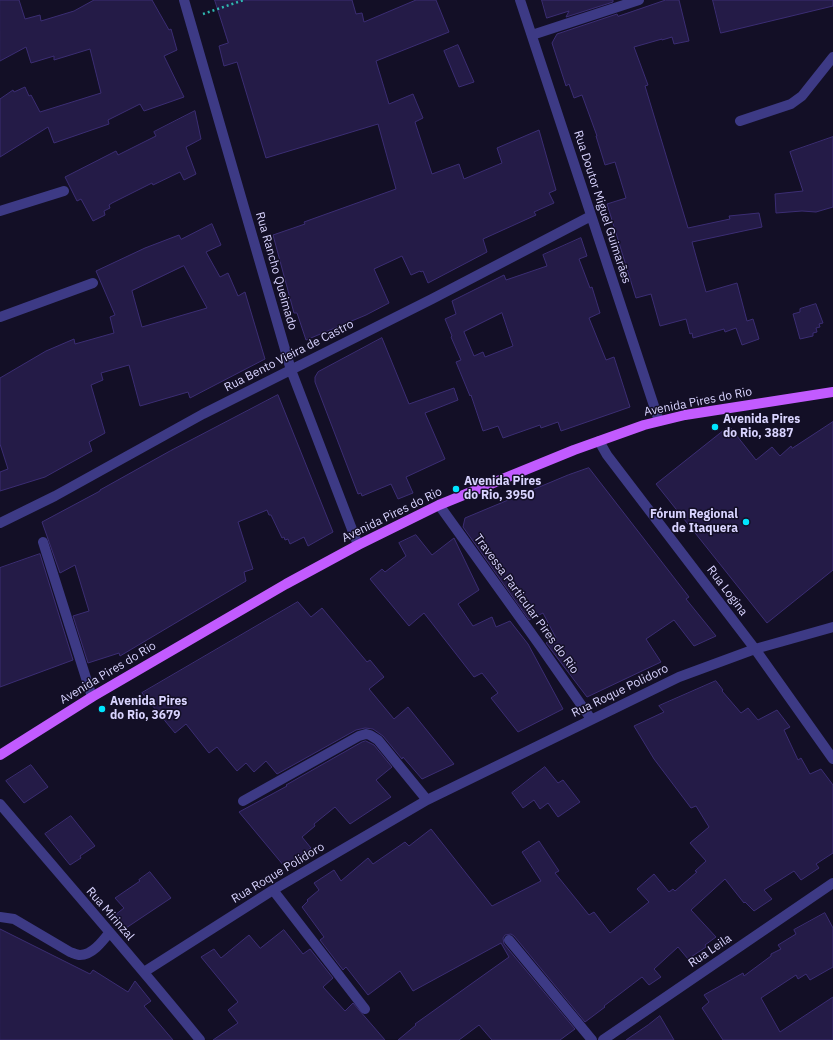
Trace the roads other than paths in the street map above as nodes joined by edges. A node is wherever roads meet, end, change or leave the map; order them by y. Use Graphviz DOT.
graph roads {
  1 [pos="184,0"];
  2 [pos="520,0"];
  3 [pos="639,0"];
  4 [pos="532,35"];
  5 [pos="833,57"];
  6 [pos="740,121"];
  7 [pos="64,191"];
  8 [pos="0,211"];
  9 [pos="591,216"];
  10 [pos="93,283"];
  11 [pos="0,318"];
  12 [pos="291,370"];
  13 [pos="833,392"];
  14 [pos="659,421"];
  15 [pos="599,441"];
  16 [pos="439,505"];
  17 [pos="0,523"];
  18 [pos="43,542"];
  19 [pos="358,545"];
  20 [pos="833,627"];
  21 [pos="755,649"];
  22 [pos="92,698"];
  23 [pos="591,719"];
  24 [pos="0,755"];
  25 [pos="833,758"];
  26 [pos="427,800"];
  27 [pos="243,801"];
  28 [pos="0,804"];
  29 [pos="833,883"];
  30 [pos="273,890"];
  31 [pos="0,917"];
  32 [pos="109,933"];
  33 [pos="509,940"];
  34 [pos="144,972"];
  35 [pos="365,1009"];
  36 [pos="200,1040"];
  37 [pos="592,1040"];
  38 [pos="603,1040"];
  1 -- 12 [label="street, Rua Rancho Queimado"];
  2 -- 4 [label="street, Rua Doutor Miguel Guimarães"];
  3 -- 4 [label="street"];
  4 -- 9 [label="street, Rua Doutor Miguel Guimarães"];
  5 -- 6 [label="street"];
  7 -- 8 [label="street"];
  9 -- 12 [label="street, Rua Bento Vieira de Castro"];
  9 -- 14 [label="street, Rua Doutor Miguel Guimarães"];
  10 -- 11 [label="street"];
  12 -- 17 [label="street, Rua Bento Vieira de Castro"];
  12 -- 19 [label="street, Rua Rancho Queimado"];
  13 -- 14 [label="main road, Avenida Pires do Rio"];
  14 -- 15 [label="main road, Avenida Pires do Rio"];
  15 -- 16 [label="main road, Avenida Pires do Rio"];
  15 -- 21 [label="street, Rua Logina"];
  16 -- 19 [label="main road, Avenida Pires do Rio"];
  16 -- 23 [label="street, Travessa Particular Pires do Rio"];
  18 -- 22 [label="street"];
  19 -- 22 [label="main road, Avenida Pires do Rio"];
  20 -- 21 [label="street, Rua Roque Polidoro"];
  21 -- 23 [label="street, Rua Roque Polidoro"];
  21 -- 25 [label="street, Rua Logina"];
  22 -- 24 [label="main road, Avenida Pires do Rio"];
  23 -- 26 [label="street, Rua Roque Polidoro"];
  26 -- 27 [label="street"];
  26 -- 30 [label="street, Rua Roque Polidoro"];
  28 -- 32 [label="street, Rua Mirinzal"];
  29 -- 38 [label="street, Rua Leila"];
  30 -- 34 [label="street, Rua Roque Polidoro"];
  30 -- 35 [label="street"];
  31 -- 32 [label="street"];
  32 -- 34 [label="street, Rua Mirinzal"];
  33 -- 37 [label="street"];
  34 -- 36 [label="street, Rua Mirinzal"];
}
